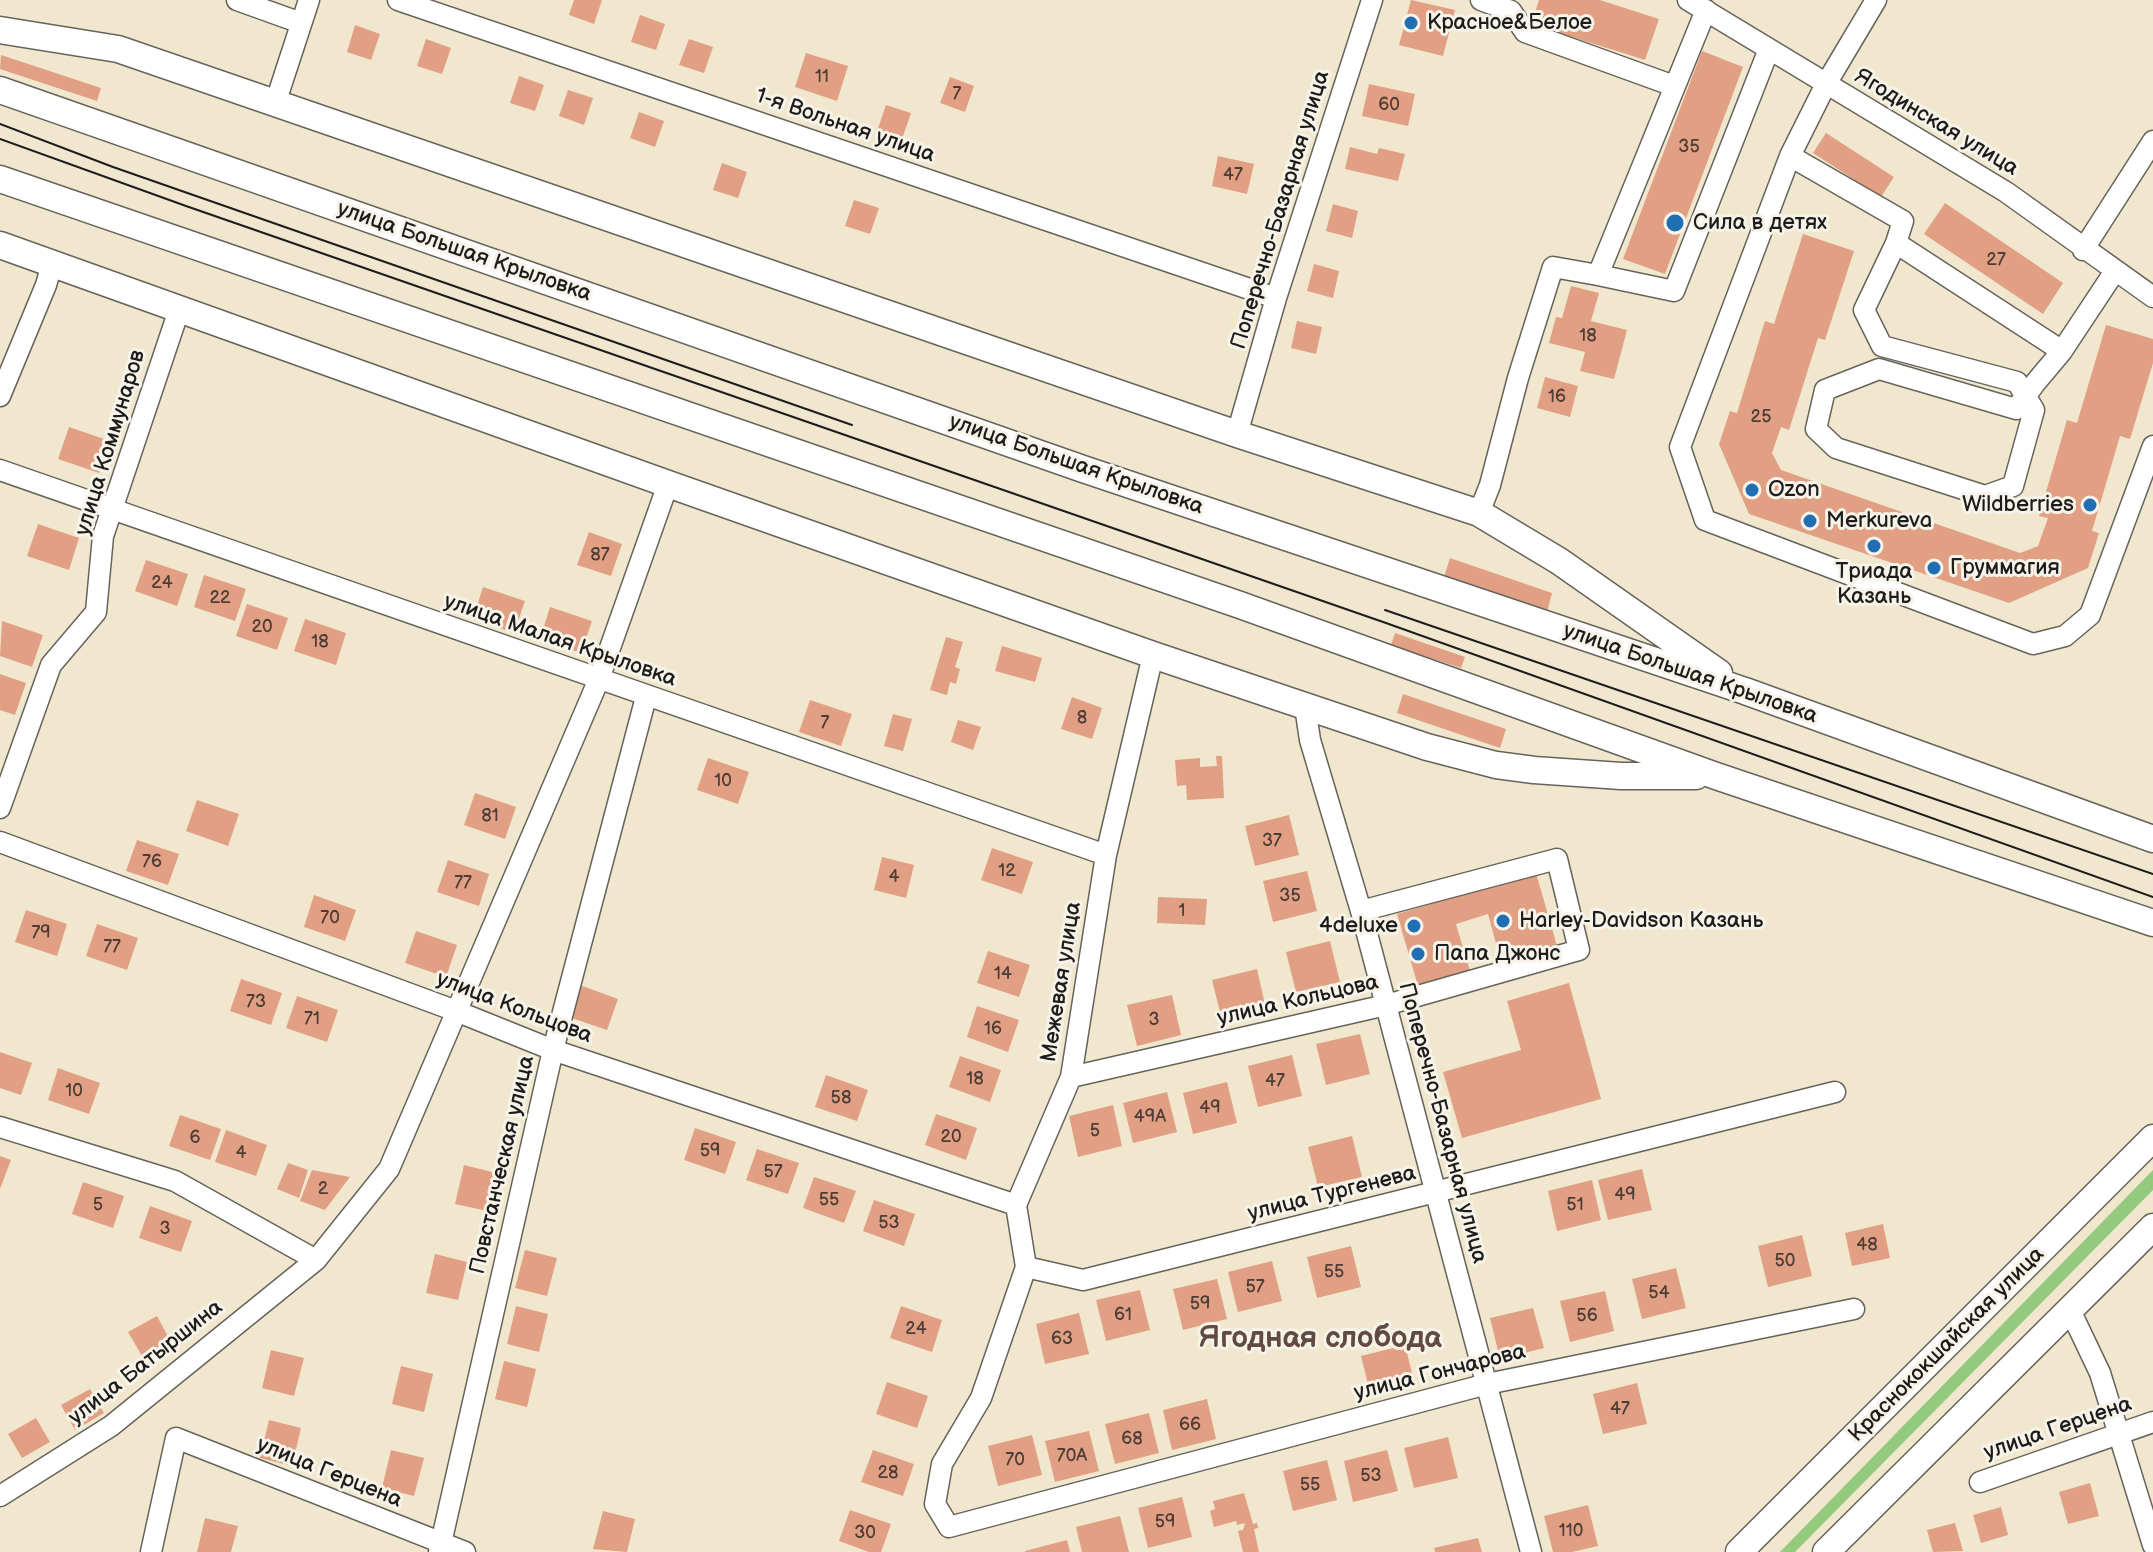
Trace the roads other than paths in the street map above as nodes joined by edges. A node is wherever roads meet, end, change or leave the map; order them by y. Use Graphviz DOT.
graph roads {
  1 [pos="237,0"];
  2 [pos="309,0"];
  3 [pos="398,0"];
  4 [pos="1372,0"];
  5 [pos="1481,0"];
  6 [pos="1876,0"];
  7 [pos="1697,5"];
  8 [pos="301,23"];
  9 [pos="0,30"];
  10 [pos="1769,49"];
  11 [pos="1826,84"];
  12 [pos="1674,86"];
  13 [pos="0,90"];
  14 [pos="275,104"];
  15 [pos="2153,141"];
  16 [pos="1790,156"];
  17 [pos="0,179"];
  18 [pos="1896,243"];
  19 [pos="0,245"];
  20 [pos="2083,250"];
  21 [pos="52,264"];
  22 [pos="2115,271"];
  23 [pos="1598,275"];
  24 [pos="2153,297"];
  25 [pos="1276,298"];
  26 [pos="179,310"];
  27 [pos="2062,351"];
  28 [pos="0,396"];
  29 [pos="1237,434"];
  30 [pos="2153,446"];
  31 [pos="0,470"];
  32 [pos="668,484"];
  33 [pos="112,511"];
  34 [pos="1479,513"];
  35 [pos="1153,655"];
  36 [pos="599,679"];
  37 [pos="1745,691"];
  38 [pos="646,697"];
  39 [pos="1305,706"];
  40 [pos="1716,776"];
  41 [pos="0,808"];
  42 [pos="2153,839"];
  43 [pos="0,842"];
  44 [pos="1106,855"];
  45 [pos="1361,911"];
  46 [pos="2153,923"];
  47 [pos="1386,1005"];
  48 [pos="456,1011"];
  49 [pos="553,1050"];
  50 [pos="1071,1077"];
  51 [pos="1835,1092"];
  52 [pos="0,1127"];
  53 [pos="2153,1138"];
  54 [pos="1436,1193"];
  55 [pos="1016,1205"];
  56 [pos="2153,1227"];
  57 [pos="316,1260"];
  58 [pos="1026,1267"];
  59 [pos="1854,1309"];
  60 [pos="2070,1310"];
  61 [pos="1487,1384"];
  62 [pos="2153,1422"];
  63 [pos="2118,1432"];
  64 [pos="1980,1482"];
  65 [pos="0,1496"];
  66 [pos="2153,1545"];
  67 [pos="440,1548"];
  68 [pos="151,1552"];
  69 [pos="465,1552"];
  70 [pos="1531,1552"];
  71 [pos="1739,1552"];
  72 [pos="1826,1552"];
  1 -- 8 [label="street"];
  2 -- 8 [label="street"];
  3 -- 25 [label="street, 1-я Вольная улица"];
  4 -- 25 [label="street, Поперечно-Базарная улица"];
  5 -- 12 [label="street"];
  6 -- 11 [label="street"];
  7 -- 10 [label="street, Ягодинская улица"];
  7 -- 12 [label="street"];
  8 -- 14 [label="street"];
  9 -- 14 [label="main road"];
  10 -- 11 [label="street, Ягодинская улица"];
  10 -- 23 [label="street"];
  11 -- 16 [label="street"];
  11 -- 20 [label="street, Ягодинская улица"];
  12 -- 23 [label="street"];
  13 -- 37 [label="main road, улица Большая Крыловка"];
  14 -- 29 [label="main road"];
  15 -- 20 [label="street"];
  16 -- 18 [label="street"];
  16 -- 30 [label="street"];
  17 -- 40 [label="main road"];
  18 -- 27 [label="street"];
  18 -- 27 [label="street"];
  19 -- 21 [label="main road"];
  20 -- 22 [label="street, Ягодинская улица"];
  21 -- 26 [label="main road"];
  21 -- 28 [label="street"];
  22 -- 24 [label="street, Ягодинская улица"];
  22 -- 27 [label="street"];
  23 -- 34 [label="street"];
  25 -- 29 [label="street, Поперечно-Базарная улица"];
  26 -- 32 [label="main road"];
  26 -- 33 [label="street, улица Коммунаров"];
  29 -- 34 [label="main road"];
  31 -- 33 [label="street, улица Малая Крыловка"];
  32 -- 35 [label="main road"];
  32 -- 36 [label="street"];
  33 -- 36 [label="street, улица Малая Крыловка"];
  33 -- 41 [label="street, улица Коммунаров"];
  34 -- 37 [label="main road"];
  35 -- 39 [label="main road"];
  35 -- 44 [label="street, Межевая улица"];
  36 -- 38 [label="street, улица Малая Крыловка"];
  36 -- 48 [label="street"];
  37 -- 42 [label="main road, улица Большая Крыловка"];
  38 -- 44 [label="street, улица Малая Крыловка"];
  38 -- 49 [label="street, Повстанческая улица"];
  39 -- 40 [label="main road"];
  39 -- 45 [label="street, Поперечно-Базарная улица"];
  40 -- 46 [label="main road"];
  43 -- 48 [label="street, улица Кольцова"];
  44 -- 50 [label="street, Межевая улица"];
  45 -- 47 [label="street, Поперечно-Базарная улица"];
  45 -- 47 [label="street, улица Кольцова"];
  47 -- 50 [label="street, улица Кольцова"];
  47 -- 54 [label="street, Поперечно-Базарная улица"];
  48 -- 49 [label="street, улица Кольцова"];
  48 -- 57 [label="street"];
  49 -- 55 [label="street, улица Кольцова"];
  49 -- 67 [label="street, Повстанческая улица"];
  50 -- 55 [label="street, Межевая улица"];
  51 -- 54 [label="street, улица Тургенева"];
  52 -- 57 [label="street"];
  53 -- 71 [label="main road, Краснококшайская улица"];
  54 -- 58 [label="street, улица Тургенева"];
  54 -- 61 [label="street, Поперечно-Базарная улица"];
  55 -- 58 [label="street"];
  56 -- 60 [label="main road"];
  57 -- 65 [label="street, улица Батыршина"];
  58 -- 61 [label="street, улица Гончарова"];
  59 -- 61 [label="street, улица Гончарова"];
  60 -- 63 [label="street"];
  60 -- 72 [label="main road"];
  61 -- 70 [label="street, Поперечно-Базарная улица"];
  62 -- 63 [label="street, улица Герцена"];
  63 -- 64 [label="street, улица Герцена"];
  63 -- 66 [label="street"];
  67 -- 68 [label="street, улица Герцена"];
  67 -- 69 [label="street, улица Герцена"];
}
